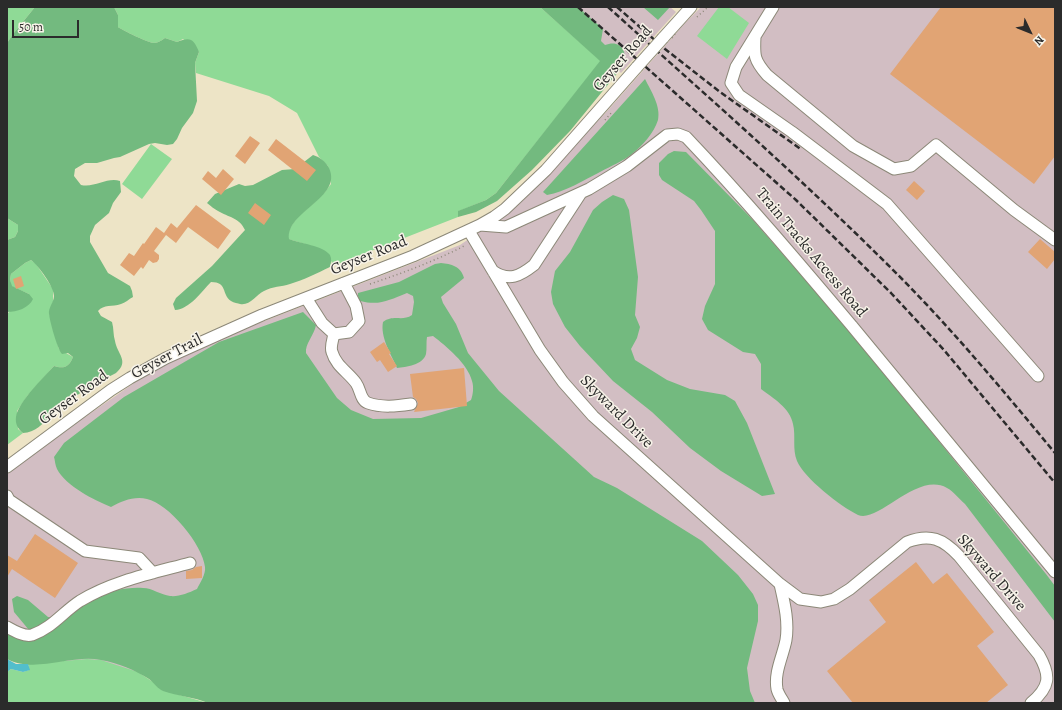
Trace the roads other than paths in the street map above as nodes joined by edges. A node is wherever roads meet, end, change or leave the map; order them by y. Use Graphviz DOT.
graph roads {
  1 [pos="690,7"];
  2 [pos="773,7"];
  3 [pos="755,36"];
  4 [pos="581,192"];
  5 [pos="480,225"];
  6 [pos="469,231"];
  7 [pos="1055,240"];
  8 [pos="492,270"];
  9 [pos="344,283"];
  10 [pos="306,298"];
  11 [pos="334,334"];
  12 [pos="1038,376"];
  13 [pos="411,404"];
  14 [pos="7,467"];
  15 [pos="7,496"];
  16 [pos="190,563"];
  17 [pos="1055,572"];
  18 [pos="154,573"];
  19 [pos="780,584"];
  20 [pos="7,627"];
  21 [pos="784,703"];
  22 [pos="1031,703"];
  1 -- 5 [label="street, Geyser Road, bridge"];
  2 -- 3 [label="street"];
  3 -- 7 [label="street"];
  3 -- 12 [label="street"];
  4 -- 5 [label="street, Train Tracks Access Road"];
  4 -- 8 [label="street"];
  4 -- 17 [label="street, Train Tracks Access Road"];
  5 -- 6 [label="street, Geyser Road"];
  6 -- 8 [label="street, Skyward Drive"];
  6 -- 9 [label="street, Geyser Road"];
  8 -- 19 [label="street, Skyward Drive"];
  9 -- 10 [label="street, Geyser Road"];
  9 -- 11 [label="street"];
  10 -- 11 [label="street"];
  10 -- 14 [label="street, Geyser Road"];
  11 -- 13 [label="street"];
  15 -- 18 [label="street"];
  16 -- 18 [label="street"];
  18 -- 20 [label="street"];
  19 -- 21 [label="street"];
  19 -- 22 [label="street, Skyward Drive"];
}
